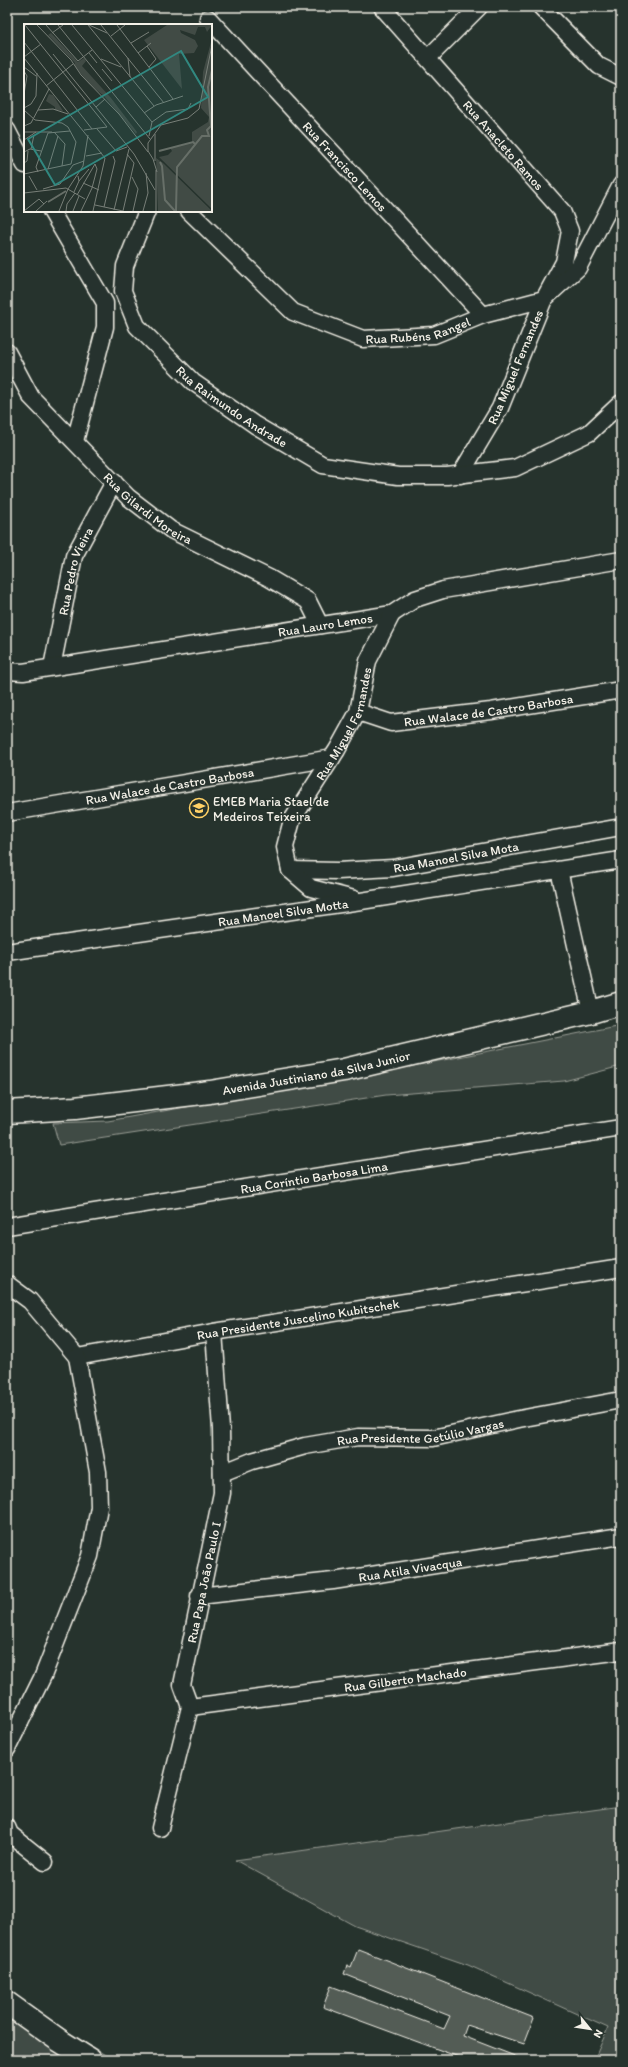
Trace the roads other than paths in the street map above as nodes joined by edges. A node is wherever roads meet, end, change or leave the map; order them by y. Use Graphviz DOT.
graph roads {
  1 [pos="382,7"];
  2 [pos="479,7"];
  3 [pos="541,7"];
  4 [pos="208,17"];
  5 [pos="428,58"];
  6 [pos="621,77"];
  7 [pos="7,130"];
  8 [pos="24,163"];
  9 [pos="621,185"];
  10 [pos="52,212"];
  11 [pos="147,212"];
  12 [pos="190,212"];
  13 [pos="544,299"];
  14 [pos="483,315"];
  15 [pos="7,352"];
  16 [pos="621,403"];
  17 [pos="75,441"];
  18 [pos="460,475"];
  19 [pos="114,482"];
  20 [pos="621,560"];
  21 [pos="392,614"];
  22 [pos="320,625"];
  23 [pos="52,667"];
  24 [pos="15,671"];
  25 [pos="621,690"];
  26 [pos="358,712"];
  27 [pos="332,758"];
  28 [pos="7,812"];
  29 [pos="621,827"];
  30 [pos="621,860"];
  31 [pos="290,870"];
  32 [pos="559,870"];
  33 [pos="361,901"];
  34 [pos="7,952"];
  35 [pos="621,1003"];
  36 [pos="591,1012"];
  37 [pos="7,1112"];
  38 [pos="621,1128"];
  39 [pos="7,1226"];
  40 [pos="621,1268"];
  41 [pos="7,1284"];
  42 [pos="214,1332"];
  43 [pos="77,1357"];
  44 [pos="621,1400"];
  45 [pos="222,1473"];
  46 [pos="621,1536"];
  47 [pos="199,1596"];
  48 [pos="621,1651"];
  49 [pos="190,1707"];
  50 [pos="7,1749"];
  51 [pos="7,1827"];
  52 [pos="160,1828"];
  53 [pos="45,1862"];
  54 [pos="7,2003"];
  55 [pos="90,2060"];
  1 -- 5 [label="street, Rua Anacleto Ramos"];
  2 -- 5 [label="street"];
  3 -- 6 [label="street"];
  4 -- 14 [label="street, Rua Francisco Lemos"];
  5 -- 13 [label="street, Rua Anacleto Ramos"];
  7 -- 8 [label="street"];
  9 -- 13 [label="street"];
  10 -- 17 [label="street"];
  11 -- 18 [label="street, Rua Raimundo Andrade"];
  12 -- 14 [label="street, Rua Rubéns Rangel"];
  13 -- 14 [label="street, Rua Rubéns Rangel"];
  13 -- 18 [label="street, Rua Miguel Fernandes"];
  15 -- 17 [label="street, Rua Gilardi Moreira"];
  16 -- 18 [label="street, Rua Raimundo Andrade"];
  17 -- 19 [label="street, Rua Gilardi Moreira"];
  19 -- 22 [label="street, Rua Gilardi Moreira"];
  19 -- 23 [label="street, Rua Pedro Vieira"];
  20 -- 21 [label="street, Rua Lauro Lemos"];
  21 -- 22 [label="street, Rua Lauro Lemos"];
  21 -- 26 [label="street, Rua Miguel Fernandes"];
  22 -- 23 [label="street, Rua Lauro Lemos"];
  23 -- 24 [label="street, Rua Lauro Lemos"];
  25 -- 26 [label="street, Rua Walace de Castro Barbosa"];
  26 -- 27 [label="street, Rua Miguel Fernandes"];
  27 -- 28 [label="street, Rua Walace de Castro Barbosa"];
  27 -- 31 [label="street, Rua Miguel Fernandes"];
  29 -- 31 [label="street, Rua Manoel Silva Mota"];
  30 -- 32 [label="street, Rua Manoel Silva Motta"];
  31 -- 33 [label="street"];
  32 -- 33 [label="street, Rua Manoel Silva Motta"];
  32 -- 36 [label="street"];
  33 -- 34 [label="street, Rua Manoel Silva Motta"];
  35 -- 36 [label="street, Avenida Justiniano da Silva Junior"];
  36 -- 37 [label="street, Avenida Justiniano da Silva Junior"];
  38 -- 39 [label="street, Rua Coríntio Barbosa Lima"];
  40 -- 42 [label="street, Rua Presidente Juscelino Kubitschek"];
  41 -- 43 [label="street"];
  42 -- 43 [label="street, Rua Presidente Juscelino Kubitschek"];
  42 -- 45 [label="street, Rua Papa João Paulo I"];
  43 -- 50 [label="street"];
  44 -- 45 [label="street, Rua Presidente Getúlio Vargas"];
  45 -- 47 [label="street, Rua Papa João Paulo I"];
  46 -- 47 [label="street, Rua Atila Vivacqua"];
  47 -- 49 [label="street, Rua Papa João Paulo I"];
  48 -- 49 [label="street, Rua Gilberto Machado"];
  49 -- 52 [label="street"];
  51 -- 53 [label="street"];
  54 -- 55 [label="street"];
}
